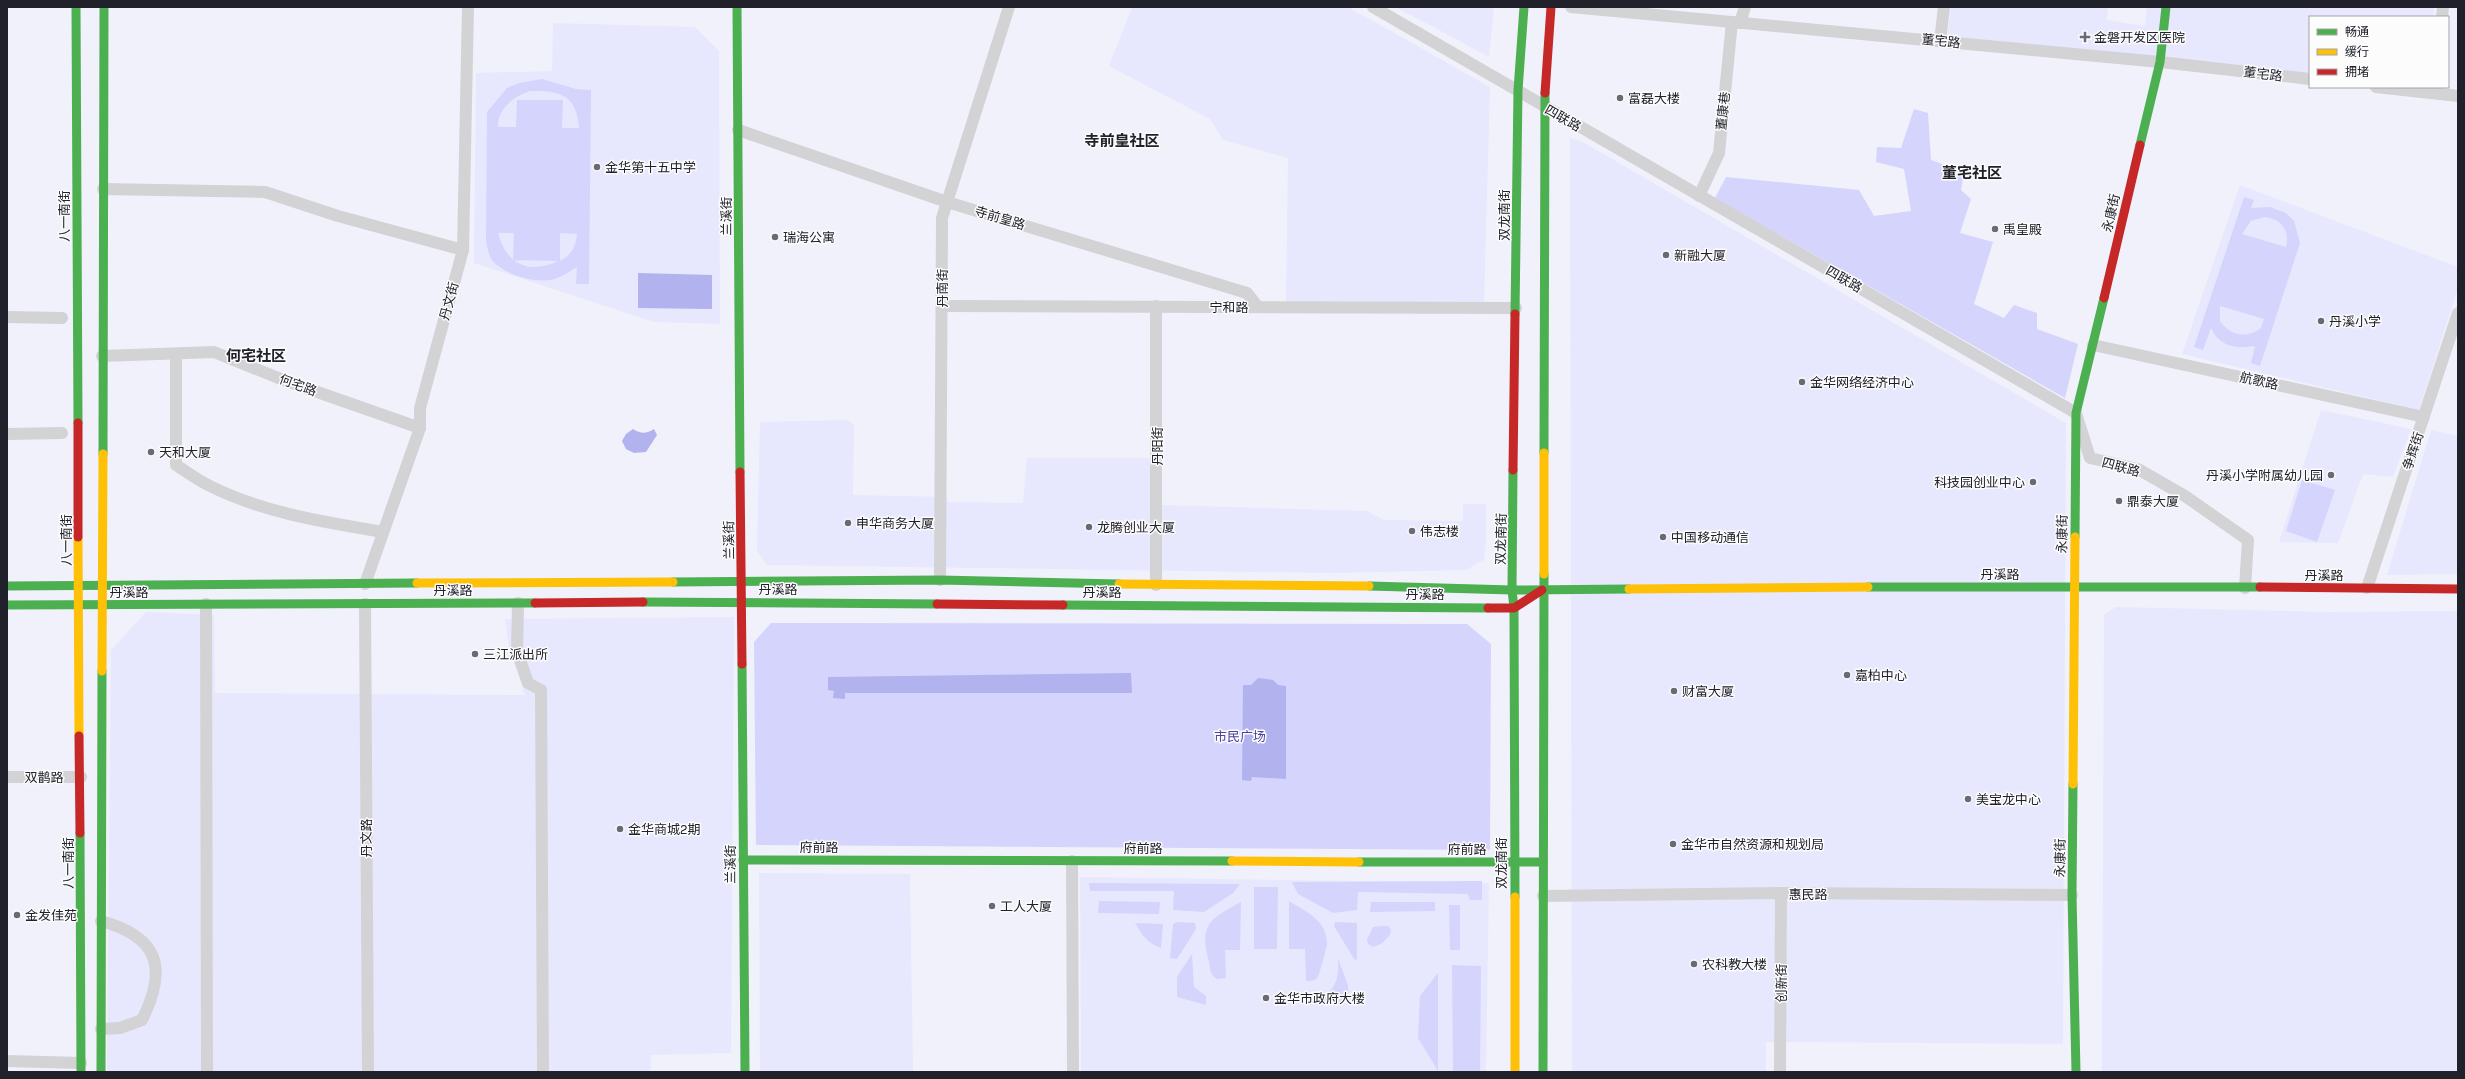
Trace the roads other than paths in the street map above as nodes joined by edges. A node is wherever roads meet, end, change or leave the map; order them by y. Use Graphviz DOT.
graph roads {
  1 [pos="76,7"];
  2 [pos="104,7"];
  3 [pos="468,7"];
  4 [pos="737,7"];
  5 [pos="1009,7"];
  6 [pos="1373,7"];
  7 [pos="1524,7"];
  8 [pos="1551,7"];
  9 [pos="1571,7"];
  10 [pos="1745,7"];
  11 [pos="1944,7"];
  12 [pos="2166,7"];
  13 [pos="1736,22"];
  14 [pos="1940,41"];
  15 [pos="2160,62"];
  16 [pos="2309,80"];
  17 [pos="2395,88"];
  18 [pos="1518,90"];
  19 [pos="2434,90"];
  20 [pos="2458,96"];
  21 [pos="1544,107"];
  22 [pos="738,130"];
  23 [pos="103,189"];
  24 [pos="1699,196"];
  25 [pos="947,202"];
  26 [pos="463,250"];
  27 [pos="942,306"];
  28 [pos="1156,306"];
  29 [pos="1258,307"];
  30 [pos="1516,308"];
  31 [pos="2458,313"];
  32 [pos="7,317"];
  33 [pos="62,318"];
  34 [pos="2093,345"];
  35 [pos="176,354"];
  36 [pos="102,356"];
  37 [pos="2076,413"];
  38 [pos="2424,417"];
  39 [pos="420,428"];
  40 [pos="62,433"];
  41 [pos="7,434"];
  42 [pos="383,532"];
  43 [pos="742,580"];
  44 [pos="940,580"];
  45 [pos="365,584"];
  46 [pos="1156,585"];
  47 [pos="7,586"];
  48 [pos="80,586"];
  49 [pos="101,586"];
  50 [pos="2075,586"];
  51 [pos="2245,588"];
  52 [pos="2366,588"];
  53 [pos="2458,589"];
  54 [pos="1512,590"];
  55 [pos="1542,590"];
  56 [pos="741,602"];
  57 [pos="518,603"];
  58 [pos="206,604"];
  59 [pos="364,604"];
  60 [pos="7,605"];
  61 [pos="80,605"];
  62 [pos="101,605"];
  63 [pos="1514,608"];
  64 [pos="7,777"];
  65 [pos="81,777"];
  66 [pos="743,860"];
  67 [pos="1072,861"];
  68 [pos="1543,862"];
  69 [pos="1514,863"];
  70 [pos="1781,894"];
  71 [pos="2072,894"];
  72 [pos="1543,896"];
  73 [pos="101,921"];
  74 [pos="101,1029"];
  75 [pos="7,1061"];
  76 [pos="81,1068"];
  77 [pos="101,1072"];
  78 [pos="206,1072"];
  79 [pos="368,1072"];
  80 [pos="543,1072"];
  81 [pos="745,1072"];
  82 [pos="1073,1072"];
  83 [pos="1515,1072"];
  84 [pos="1543,1072"];
  85 [pos="1780,1072"];
  86 [pos="2076,1072"];
  1 -- 48 [label="main road, 八一南街"];
  2 -- 23 [label="main road"];
  3 -- 26 [label="street, 丹文街"];
  4 -- 22 [label="main road, 兰溪街"];
  5 -- 25 [label="street, 丹南街"];
  6 -- 18 [label="street, 四联路"];
  7 -- 18 [label="main road, 双龙南街"];
  8 -- 21 [label="main road"];
  9 -- 13 [label="street, 董宅路"];
  10 -- 13 [label="street, 董康巷"];
  11 -- 14 [label="street"];
  12 -- 15 [label="main road, 永康街"];
  13 -- 14 [label="street, 董宅路"];
  13 -- 24 [label="street, 董康巷"];
  14 -- 15 [label="street, 董宅路"];
  15 -- 16 [label="street, 董宅路"];
  15 -- 34 [label="main road, 永康街"];
  17 -- 19 [label="street"];
  18 -- 21 [label="street, 四联路"];
  18 -- 30 [label="main road, 双龙南街"];
  19 -- 20 [label="street"];
  21 -- 24 [label="street, 四联路"];
  21 -- 55 [label="main road"];
  22 -- 25 [label="street, 寺前皇路"];
  22 -- 43 [label="main road, 兰溪街"];
  23 -- 26 [label="street"];
  23 -- 36 [label="main road"];
  24 -- 37 [label="street, 四联路"];
  25 -- 27 [label="street, 丹南街"];
  25 -- 29 [label="street, 寺前皇路"];
  26 -- 39 [label="street, 丹文街"];
  27 -- 28 [label="street, 宁和路"];
  27 -- 44 [label="street, 丹南街"];
  28 -- 29 [label="street, 宁和路"];
  28 -- 46 [label="street, 丹阳街"];
  29 -- 30 [label="street, 宁和路"];
  30 -- 54 [label="main road, 双龙南街"];
  31 -- 38 [label="street, 争辉街"];
  32 -- 33 [label="street"];
  34 -- 37 [label="main road, 永康街"];
  34 -- 38 [label="street, 航歌路"];
  35 -- 36 [label="street, 何宅路"];
  35 -- 39 [label="street, 何宅路"];
  35 -- 42 [label="street"];
  36 -- 49 [label="main road"];
  37 -- 50 [label="main road, 永康街"];
  37 -- 51 [label="street, 四联路"];
  38 -- 52 [label="street, 争辉街"];
  39 -- 42 [label="street, 丹文街"];
  40 -- 41 [label="street"];
  42 -- 45 [label="street, 丹文街"];
  43 -- 44 [label="main road, 丹溪路"];
  43 -- 45 [label="main road, 丹溪路"];
  43 -- 56 [label="main road, 兰溪街"];
  44 -- 46 [label="main road, 丹溪路"];
  45 -- 49 [label="main road, 丹溪路"];
  46 -- 54 [label="main road, 丹溪路"];
  47 -- 48 [label="main road, 丹溪路"];
  48 -- 49 [label="main road, 丹溪路"];
  48 -- 61 [label="main road, 八一南街"];
  49 -- 62 [label="main road"];
  50 -- 51 [label="main road, 丹溪路"];
  50 -- 55 [label="main road, 丹溪路"];
  50 -- 71 [label="main road, 永康街"];
  51 -- 52 [label="main road, 丹溪路"];
  52 -- 53 [label="main road, 丹溪路"];
  54 -- 55 [label="main road, 丹溪路"];
  54 -- 63 [label="main road, 双龙南街"];
  55 -- 63 [label="main road"];
  55 -- 68 [label="main road"];
  56 -- 57 [label="main road, 丹溪路"];
  56 -- 63 [label="main road, 丹溪路"];
  56 -- 66 [label="main road, 兰溪街"];
  57 -- 59 [label="main road, 丹溪路"];
  57 -- 80 [label="street"];
  58 -- 59 [label="main road, 丹溪路"];
  58 -- 62 [label="main road, 丹溪路"];
  58 -- 78 [label="street"];
  59 -- 79 [label="street, 丹文路"];
  60 -- 61 [label="main road, 丹溪路"];
  61 -- 62 [label="main road, 丹溪路"];
  61 -- 65 [label="main road, 八一南街"];
  62 -- 73 [label="main road"];
  63 -- 69 [label="main road, 双龙南街"];
  64 -- 65 [label="street, 双鹊路"];
  65 -- 76 [label="main road, 八一南街"];
  66 -- 67 [label="main road, 府前路"];
  66 -- 81 [label="main road, 兰溪街"];
  67 -- 69 [label="main road, 府前路"];
  67 -- 82 [label="street"];
  68 -- 69 [label="main road, 府前路"];
  68 -- 72 [label="main road"];
  69 -- 83 [label="main road, 双龙南街"];
  70 -- 71 [label="street, 惠民路"];
  70 -- 72 [label="street, 惠民路"];
  70 -- 85 [label="street, 创新街"];
  71 -- 86 [label="main road, 永康街"];
  72 -- 84 [label="main road"];
  73 -- 74 [label="main road"];
  73 -- 74 [label="street"];
  74 -- 77 [label="main road"];
  75 -- 76 [label="street"];
}
